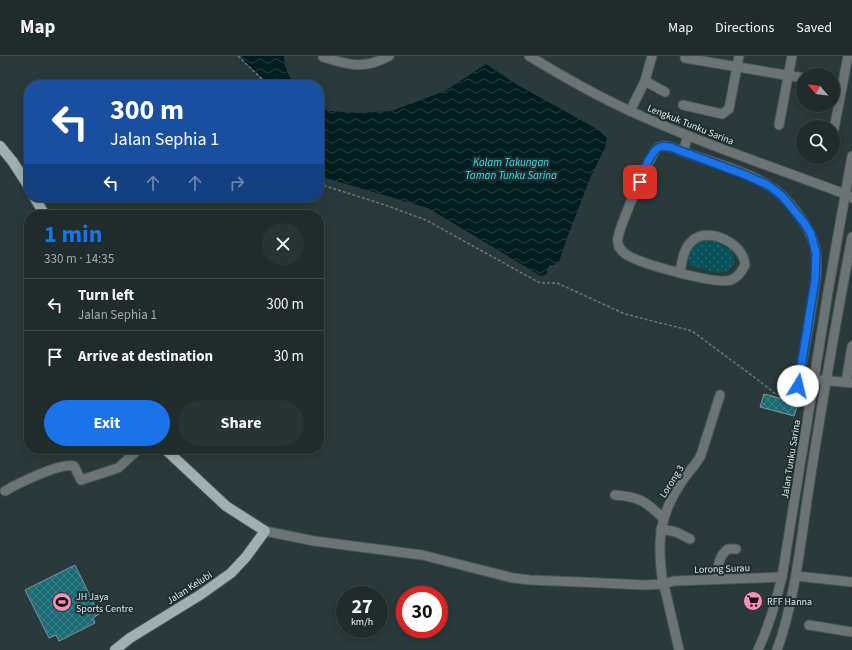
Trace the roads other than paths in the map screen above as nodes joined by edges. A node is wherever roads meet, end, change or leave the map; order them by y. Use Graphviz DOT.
graph roads {
  1 [pos="389,56"];
  2 [pos="529,56"];
  3 [pos="652,56"];
  4 [pos="739,56"];
  5 [pos="792,56"];
  6 [pos="848,56"];
  7 [pos="323,58"];
  8 [pos="685,58"];
  9 [pos="737,66"];
  10 [pos="788,76"];
  11 [pos="796,77"];
  12 [pos="840,78"];
  13 [pos="645,81"];
  14 [pos="666,92"];
  15 [pos="683,105"];
  16 [pos="630,111"];
  17 [pos="779,125"];
  18 [pos="688,136"];
  19 [pos="0,146"];
  20 [pos="683,152"];
  21 [pos="852,156"];
  22 [pos="24,179"];
  23 [pos="849,196"];
  24 [pos="852,237"];
  25 [pos="680,273"];
  26 [pos="852,346"];
  27 [pos="851,362"];
  28 [pos="814,379"];
  29 [pos="827,381"];
  30 [pos="849,383"];
  31 [pos="798,386"];
  32 [pos="720,395"];
  33 [pos="133,454"];
  34 [pos="171,454"];
  35 [pos="5,492"];
  36 [pos="615,495"];
  37 [pos="663,518"];
  38 [pos="661,529"];
  39 [pos="265,531"];
  40 [pos="690,539"];
  41 [pos="736,549"];
  42 [pos="796,576"];
  43 [pos="782,577"];
  44 [pos="717,579"];
  45 [pos="852,582"];
  46 [pos="663,584"];
  47 [pos="809,626"];
  48 [pos="852,632"];
  49 [pos="115,650"];
  50 [pos="679,650"];
  51 [pos="758,650"];
  52 [pos="776,650"];
  1 -- 7 [label="street"];
  2 -- 16 [label="street, Lengkuk Tunku Sarina"];
  3 -- 13 [label="street"];
  4 -- 9 [label="street"];
  5 -- 10 [label="street"];
  6 -- 12 [label="street"];
  8 -- 9 [label="street"];
  9 -- 10 [label="street"];
  9 -- 15 [label="street"];
  10 -- 11 [label="street"];
  10 -- 17 [label="street"];
  13 -- 14 [label="street"];
  13 -- 16 [label="street"];
  16 -- 18 [label="street, Lengkuk Tunku Sarina"];
  18 -- 20 [label="street"];
  18 -- 23 [label="street, Lengkuk Tunku Sarina"];
  19 -- 22 [label="main road"];
  20 -- 25 [label="street"];
  20 -- 31 [label="street"];
  21 -- 23 [label="street, Jalan Tunku Sarina"];
  23 -- 28 [label="street, Jalan Tunku Sarina"];
  24 -- 29 [label="street"];
  25 -- 25 [label="street"];
  26 -- 27 [label="street"];
  27 -- 30 [label="street"];
  28 -- 29 [label="street"];
  28 -- 43 [label="street, Jalan Tunku Sarina"];
  29 -- 30 [label="street"];
  29 -- 42 [label="street"];
  32 -- 37 [label="street, Lorong 3"];
  33 -- 35 [label="street"];
  34 -- 39 [label="main road"];
  36 -- 37 [label="street"];
  37 -- 38 [label="street, Lorong 3"];
  38 -- 40 [label="street"];
  38 -- 46 [label="street, Lorong 3"];
  39 -- 46 [label="street, Lorong Surau"];
  39 -- 49 [label="main road, Jalan Kelubi"];
  41 -- 44 [label="street"];
  42 -- 45 [label="street"];
  42 -- 52 [label="street"];
  43 -- 44 [label="street, Lorong Surau"];
  43 -- 51 [label="street, Jalan Tunku Sarina"];
  44 -- 46 [label="street, Lorong Surau"];
  46 -- 50 [label="street, Lorong 3"];
  47 -- 48 [label="street"];
}
